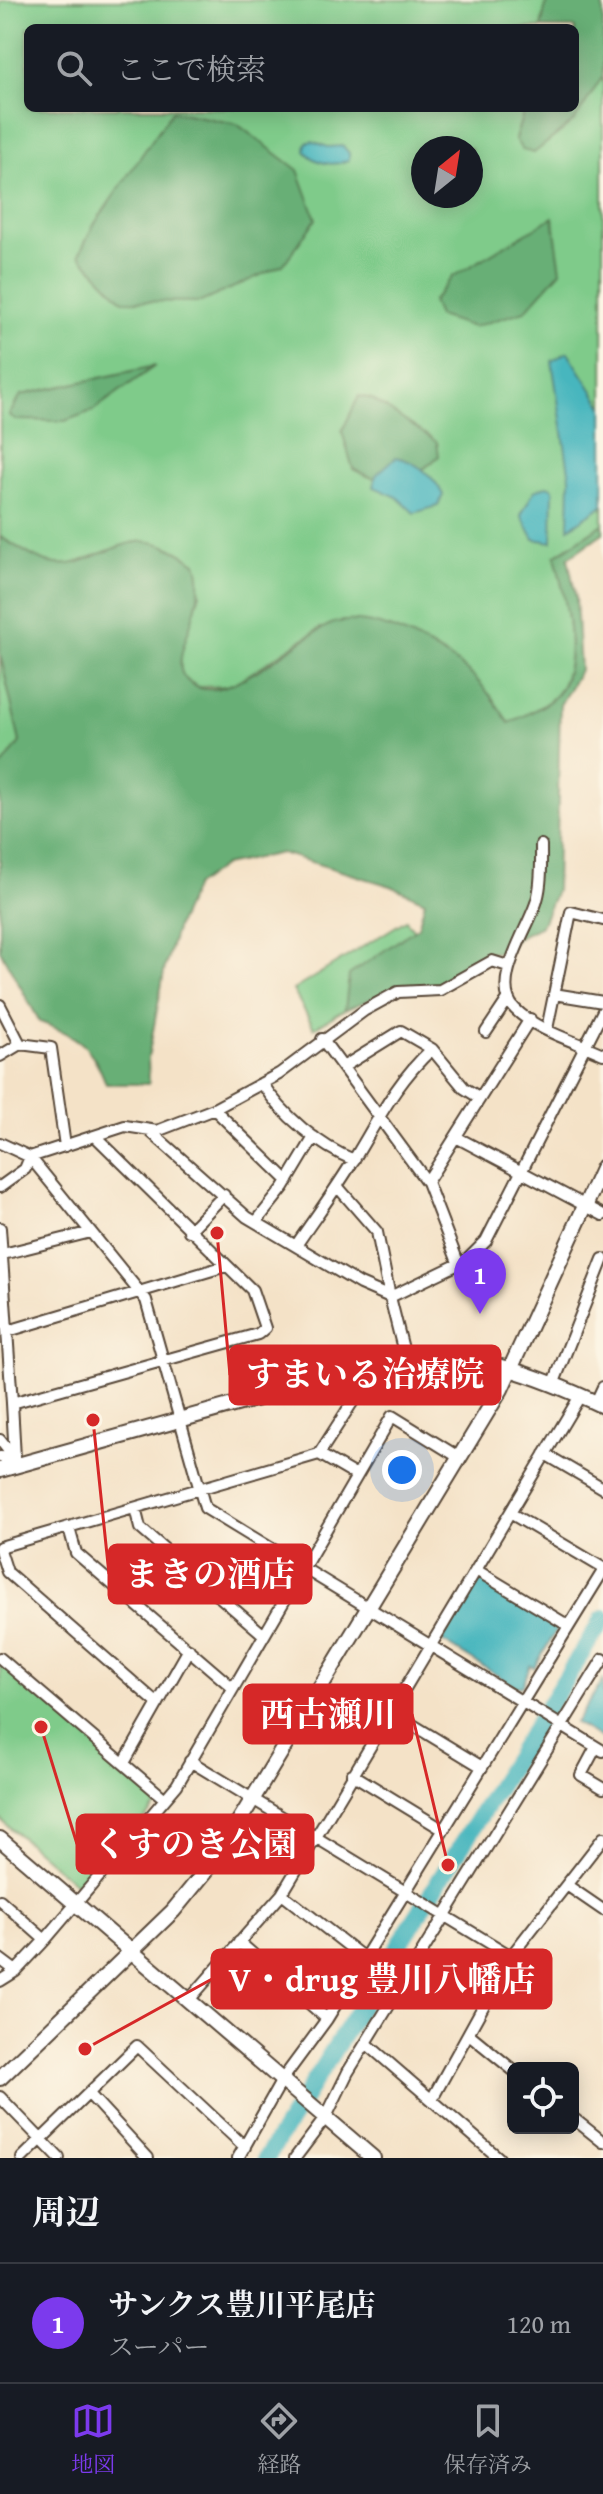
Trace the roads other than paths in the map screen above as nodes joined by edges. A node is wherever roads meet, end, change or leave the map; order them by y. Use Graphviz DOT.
graph roads {
  1 [pos="541,845"];
  2 [pos="603,920"];
  3 [pos="508,966"];
  4 [pos="554,994"];
  5 [pos="508,999"];
  6 [pos="603,1002"];
  7 [pos="0,1005"];
  8 [pos="603,1011"];
  9 [pos="530,1019"];
  10 [pos="547,1029"];
  11 [pos="486,1032"];
  12 [pos="322,1039"];
  13 [pos="20,1044"];
  14 [pos="588,1047"];
  15 [pos="432,1049"];
  16 [pos="603,1054"];
  17 [pos="0,1056"];
  18 [pos="343,1067"];
  19 [pos="262,1083"];
  20 [pos="480,1098"];
  21 [pos="214,1109"];
  22 [pos="378,1113"];
  23 [pos="151,1132"];
  24 [pos="314,1137"];
  25 [pos="456,1137"];
  26 [pos="97,1138"];
  27 [pos="0,1143"];
  28 [pos="65,1146"];
  29 [pos="30,1157"];
  30 [pos="354,1160"];
  31 [pos="603,1167"];
  32 [pos="523,1173"];
  33 [pos="288,1181"];
  34 [pos="427,1182"];
  35 [pos="337,1186"];
  36 [pos="0,1187"];
  37 [pos="224,1195"];
  38 [pos="584,1206"];
  39 [pos="603,1215"];
  40 [pos="256,1222"];
  41 [pos="0,1228"];
  42 [pos="189,1231"];
  43 [pos="91,1232"];
  44 [pos="297,1244"];
  45 [pos="2,1256"];
  46 [pos="603,1259"];
  47 [pos="459,1265"];
  48 [pos="226,1266"];
  49 [pos="142,1293"];
  50 [pos="390,1297"];
  51 [pos="8,1331"];
  52 [pos="405,1357"];
  53 [pos="162,1361"];
  54 [pos="511,1369"];
  55 [pos="352,1370"];
  56 [pos="553,1385"];
  57 [pos="603,1387"];
  58 [pos="580,1396"];
  59 [pos="12,1403"];
  60 [pos="599,1404"];
  61 [pos="181,1419"];
  62 [pos="0,1440"];
  63 [pos="319,1454"];
  64 [pos="545,1454"];
  65 [pos="0,1457"];
  66 [pos="460,1458"];
  67 [pos="17,1461"];
  68 [pos="0,1470"];
  69 [pos="355,1475"];
  70 [pos="603,1488"];
  71 [pos="200,1489"];
  72 [pos="135,1508"];
  73 [pos="510,1513"];
  74 [pos="69,1528"];
  75 [pos="0,1548"];
  76 [pos="303,1566"];
  77 [pos="603,1569"];
  78 [pos="476,1570"];
  79 [pos="371,1606"];
  80 [pos="569,1626"];
  81 [pos="264,1635"];
  82 [pos="431,1643"];
  83 [pos="189,1649"];
  84 [pos="0,1658"];
  85 [pos="603,1659"];
  86 [pos="233,1688"];
  87 [pos="529,1703"];
  88 [pos="158,1704"];
  89 [pos="390,1711"];
  90 [pos="560,1723"];
  91 [pos="600,1749"];
  92 [pos="190,1761"];
  93 [pos="124,1763"];
  94 [pos="482,1767"];
  95 [pos="352,1774"];
  96 [pos="603,1788"];
  97 [pos="165,1799"];
  98 [pos="254,1800"];
  99 [pos="442,1829"];
  100 [pos="315,1837"];
  101 [pos="0,1839"];
  102 [pos="603,1839"];
  103 [pos="568,1886"];
  104 [pos="282,1894"];
  105 [pos="407,1894"];
  106 [pos="0,1900"];
  107 [pos="76,1904"];
  108 [pos="603,1910"];
  109 [pos="441,1914"];
  110 [pos="45,1940"];
  111 [pos="239,1942"];
  112 [pos="131,1952"];
  113 [pos="511,1956"];
  114 [pos="364,1958"];
  115 [pos="0,1959"];
  116 [pos="16,1971"];
  117 [pos="0,1981"];
  118 [pos="189,2000"];
  119 [pos="327,2019"];
  120 [pos="469,2034"];
  121 [pos="366,2043"];
  122 [pos="507,2065"];
  123 [pos="0,2078"];
  124 [pos="282,2080"];
  125 [pos="89,2094"];
  126 [pos="0,2097"];
  127 [pos="432,2099"];
  128 [pos="326,2117"];
  129 [pos="579,2123"];
  130 [pos="41,2140"];
  131 [pos="603,2142"];
  132 [pos="245,2147"];
  133 [pos="22,2158"];
  134 [pos="59,2158"];
  135 [pos="148,2158"];
  136 [pos="238,2158"];
  137 [pos="295,2158"];
  138 [pos="373,2158"];
  139 [pos="499,2158"];
  1 -- 3 [label="street"];
  2 -- 4 [label="street"];
  3 -- 5 [label="street"];
  3 -- 12 [label="street"];
  4 -- 6 [label="street"];
  4 -- 10 [label="street"];
  5 -- 9 [label="street"];
  5 -- 11 [label="street"];
  7 -- 13 [label="street"];
  8 -- 14 [label="street"];
  9 -- 10 [label="street"];
  9 -- 20 [label="street"];
  10 -- 14 [label="street"];
  12 -- 18 [label="street"];
  12 -- 19 [label="street"];
  13 -- 17 [label="street"];
  13 -- 28 [label="street"];
  14 -- 16 [label="street"];
  14 -- 32 [label="street"];
  15 -- 18 [label="street"];
  15 -- 20 [label="street"];
  15 -- 22 [label="street"];
  18 -- 22 [label="street"];
  19 -- 21 [label="street"];
  19 -- 24 [label="street"];
  20 -- 25 [label="street"];
  21 -- 23 [label="street"];
  21 -- 33 [label="street"];
  22 -- 30 [label="street"];
  22 -- 34 [label="street"];
  23 -- 26 [label="street"];
  23 -- 37 [label="street"];
  24 -- 30 [label="street"];
  24 -- 33 [label="street"];
  25 -- 32 [label="street"];
  25 -- 34 [label="street"];
  26 -- 28 [label="street"];
  26 -- 42 [label="street"];
  27 -- 29 [label="street"];
  28 -- 29 [label="street"];
  29 -- 36 [label="street"];
  29 -- 43 [label="street"];
  30 -- 35 [label="street"];
  31 -- 38 [label="street"];
  32 -- 38 [label="street"];
  32 -- 47 [label="street"];
  33 -- 40 [label="street"];
  34 -- 47 [label="street"];
  35 -- 44 [label="street"];
  35 -- 50 [label="street"];
  37 -- 40 [label="street"];
  37 -- 42 [label="street"];
  38 -- 39 [label="street"];
  38 -- 54 [label="street"];
  40 -- 44 [label="street"];
  41 -- 45 [label="street"];
  42 -- 48 [label="street"];
  43 -- 45 [label="street"];
  43 -- 49 [label="street"];
  44 -- 50 [label="street"];
  45 -- 51 [label="street"];
  46 -- 56 [label="street"];
  47 -- 50 [label="street"];
  48 -- 49 [label="street"];
  48 -- 53 [label="street"];
  49 -- 51 [label="street"];
  49 -- 53 [label="street"];
  50 -- 52 [label="street"];
  51 -- 59 [label="street"];
  52 -- 54 [label="street"];
  52 -- 55 [label="street"];
  53 -- 59 [label="street"];
  53 -- 61 [label="street"];
  54 -- 56 [label="street"];
  54 -- 66 [label="street"];
  55 -- 61 [label="street"];
  55 -- 63 [label="street"];
  56 -- 58 [label="street"];
  57 -- 60 [label="street"];
  58 -- 60 [label="street"];
  58 -- 64 [label="street"];
  59 -- 67 [label="street"];
  61 -- 67 [label="street"];
  61 -- 71 [label="street"];
  62 -- 67 [label="street"];
  63 -- 69 [label="street"];
  63 -- 71 [label="street"];
  64 -- 70 [label="street"];
  64 -- 73 [label="street"];
  65 -- 67 [label="street"];
  66 -- 69 [label="street"];
  66 -- 79 [label="street"];
  67 -- 68 [label="street"];
  69 -- 76 [label="street"];
  71 -- 72 [label="street"];
  71 -- 76 [label="street"];
  72 -- 74 [label="street"];
  72 -- 81 [label="street"];
  73 -- 77 [label="street"];
  73 -- 78 [label="street"];
  74 -- 75 [label="street"];
  74 -- 83 [label="street"];
  75 -- 88 [label="street"];
  76 -- 79 [label="street"];
  76 -- 81 [label="street"];
  77 -- 80 [label="street"];
  78 -- 80 [label="street"];
  78 -- 82 [label="street"];
  79 -- 82 [label="street"];
  79 -- 98 [label="street"];
  80 -- 87 [label="street"];
  81 -- 86 [label="street"];
  82 -- 87 [label="street"];
  82 -- 89 [label="street"];
  83 -- 86 [label="street"];
  83 -- 88 [label="street"];
  84 -- 93 [label="street"];
  85 -- 90 [label="street"];
  86 -- 92 [label="street"];
  87 -- 90 [label="street"];
  87 -- 94 [label="street"];
  88 -- 93 [label="street"];
  89 -- 94 [label="street"];
  89 -- 95 [label="street"];
  90 -- 91 [label="street"];
  90 -- 109 [label="street"];
  91 -- 96 [label="street"];
  92 -- 97 [label="street"];
  92 -- 98 [label="street"];
  93 -- 97 [label="street"];
  94 -- 99 [label="street"];
  95 -- 99 [label="street"];
  95 -- 100 [label="street"];
  97 -- 107 [label="street"];
  98 -- 100 [label="street"];
  98 -- 112 [label="street"];
  99 -- 105 [label="street"];
  100 -- 104 [label="street"];
  100 -- 105 [label="street"];
  101 -- 107 [label="street"];
  102 -- 103 [label="street"];
  103 -- 108 [label="street"];
  103 -- 113 [label="street"];
  104 -- 111 [label="street"];
  104 -- 114 [label="street"];
  105 -- 109 [label="street"];
  105 -- 114 [label="street"];
  106 -- 110 [label="street"];
  107 -- 110 [label="street"];
  107 -- 112 [label="street"];
  109 -- 113 [label="street"];
  109 -- 121 [label="street"];
  110 -- 116 [label="street"];
  111 -- 118 [label="street"];
  111 -- 119 [label="street"];
  112 -- 118 [label="street"];
  112 -- 123 [label="street"];
  113 -- 120 [label="street"];
  114 -- 119 [label="street"];
  115 -- 116 [label="street"];
  116 -- 117 [label="street"];
  118 -- 124 [label="street"];
  119 -- 124 [label="street"];
  120 -- 122 [label="street"];
  120 -- 127 [label="street"];
  121 -- 127 [label="street"];
  121 -- 128 [label="street"];
  124 -- 128 [label="street"];
  124 -- 132 [label="street"];
  125 -- 130 [label="street"];
  125 -- 132 [label="street"];
  125 -- 135 [label="street"];
  126 -- 130 [label="street"];
  127 -- 139 [label="street"];
  128 -- 137 [label="street"];
  128 -- 138 [label="street"];
  129 -- 131 [label="street"];
  130 -- 133 [label="street"];
  130 -- 134 [label="street"];
  132 -- 136 [label="street"];
}
